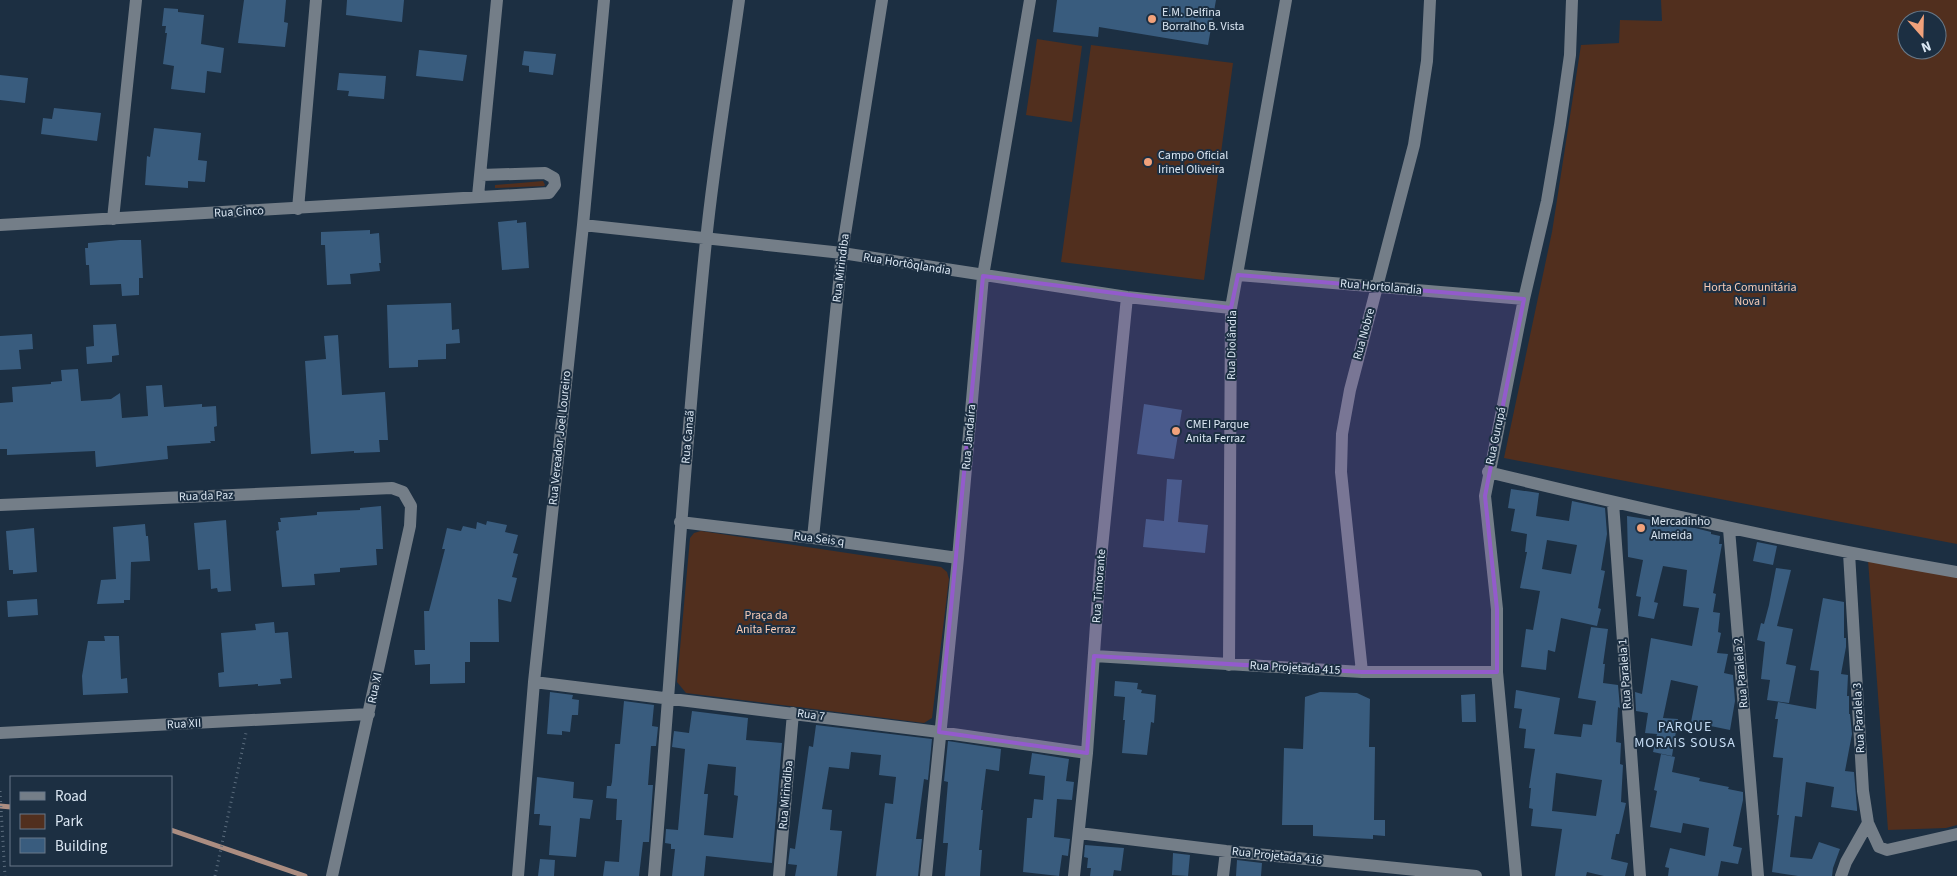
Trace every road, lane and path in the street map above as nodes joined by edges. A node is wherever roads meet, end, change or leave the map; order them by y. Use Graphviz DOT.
graph roads {
  1 [pos="136,0"];
  2 [pos="316,0"];
  3 [pos="497,0"];
  4 [pos="604,0"];
  5 [pos="739,0"];
  6 [pos="882,0"];
  7 [pos="1030,0"];
  8 [pos="1286,0"];
  9 [pos="1430,0"];
  10 [pos="1572,0"];
  11 [pos="481,175"];
  12 [pos="478,196"];
  13 [pos="298,209"];
  14 [pos="113,219"];
  15 [pos="583,225"];
  16 [pos="0,226"];
  17 [pos="706,239"];
  18 [pos="842,253"];
  19 [pos="1238,275"];
  20 [pos="983,276"];
  21 [pos="1377,286"];
  22 [pos="1127,297"];
  23 [pos="1524,299"];
  24 [pos="1232,308"];
  25 [pos="1488,472"];
  26 [pos="408,499"];
  27 [pos="1613,503"];
  28 [pos="0,505"];
  29 [pos="680,522"];
  30 [pos="1729,529"];
  31 [pos="813,538"];
  32 [pos="1849,553"];
  33 [pos="958,558"];
  34 [pos="1957,572"];
  35 [pos="1094,656"];
  36 [pos="1229,665"];
  37 [pos="1362,672"];
  38 [pos="1497,672"];
  39 [pos="534,682"];
  40 [pos="669,699"];
  41 [pos="793,713"];
  42 [pos="369,714"];
  43 [pos="249,720"];
  44 [pos="939,732"];
  45 [pos="0,734"];
  46 [pos="1087,753"];
  47 [pos="0,791"];
  48 [pos="0,798"];
  49 [pos="1868,823"];
  50 [pos="1079,832"];
  51 [pos="1957,834"];
  52 [pos="1226,850"];
  53 [pos="1372,871"];
  54 [pos="5,876"];
  55 [pos="215,876"];
  56 [pos="332,876"];
  57 [pos="518,876"];
  58 [pos="654,876"];
  59 [pos="779,876"];
  60 [pos="926,876"];
  61 [pos="1074,876"];
  62 [pos="1223,876"];
  63 [pos="1476,876"];
  64 [pos="1516,876"];
  65 [pos="1640,876"];
  66 [pos="1758,876"];
  67 [pos="1841,876"];
  1 -- 14 [label="street"];
  2 -- 13 [label="street"];
  3 -- 11 [label="street"];
  4 -- 15 [label="street, Rua Vereador Joel Loureiro"];
  5 -- 17 [label="street, Rua Canaã"];
  6 -- 18 [label="street, Rua Mirindiba"];
  7 -- 20 [label="street, Rua Jandaíra"];
  8 -- 19 [label="street, Rua Diolândia"];
  9 -- 21 [label="street, Rua Nobre"];
  10 -- 23 [label="street, Rua Gurupá"];
  11 -- 12 [label="street"];
  11 -- 12 [label="street, Rua Cinco"];
  12 -- 13 [label="street, Rua Cinco"];
  13 -- 14 [label="street, Rua Cinco"];
  14 -- 16 [label="street, Rua Cinco"];
  15 -- 17 [label="street, Rua Hortôqlandia"];
  15 -- 39 [label="street, Rua Vereador Joel Loureiro"];
  17 -- 18 [label="street, Rua Hortôqlandia"];
  17 -- 29 [label="street, Rua Canaã"];
  18 -- 20 [label="street, Rua Hortôqlandia"];
  18 -- 31 [label="street, Rua Mirindiba"];
  19 -- 21 [label="street, Rua Hortolandia"];
  19 -- 24 [label="street, Rua Diolândia"];
  20 -- 22 [label="street, Rua Hortôqlandia"];
  20 -- 33 [label="street, Rua Jandaíra"];
  21 -- 23 [label="street, Rua Hortolandia"];
  21 -- 37 [label="street, Rua Nobre"];
  22 -- 24 [label="street, Rua Hortôqlandia"];
  22 -- 35 [label="street, Rua Timorante"];
  23 -- 25 [label="street, Rua Gurupá"];
  24 -- 36 [label="street, Rua Diolândia"];
  25 -- 27 [label="street"];
  25 -- 38 [label="street, Rua Gurupá"];
  26 -- 28 [label="street, Rua da Paz"];
  26 -- 42 [label="street, Rua XI"];
  27 -- 30 [label="street"];
  27 -- 65 [label="street, Rua Paralela 1"];
  29 -- 31 [label="street, Rua Seis q"];
  29 -- 40 [label="street, Rua Canaã"];
  30 -- 32 [label="street"];
  30 -- 66 [label="street, Rua Paralela 2"];
  31 -- 33 [label="street, Rua Seis q"];
  32 -- 34 [label="street"];
  32 -- 49 [label="street, Rua Paralela 3"];
  33 -- 44 [label="street, Rua Jandaíra"];
  35 -- 36 [label="street, Rua Projetada 415"];
  35 -- 46 [label="street, Rua Timorante"];
  36 -- 37 [label="street, Rua Projetada 415"];
  37 -- 38 [label="street, Rua Projetada 415"];
  38 -- 64 [label="street, Rua Gurupá"];
  39 -- 40 [label="street, Rua 7"];
  39 -- 57 [label="street, Rua Vereador Joel Loureiro"];
  40 -- 41 [label="street, Rua 7"];
  40 -- 58 [label="street, Rua Canaã"];
  41 -- 44 [label="street, Rua 7"];
  41 -- 59 [label="street, Rua Mirindiba"];
  42 -- 43 [label="street, Rua XII"];
  42 -- 56 [label="street, Rua XI"];
  43 -- 45 [label="street, Rua XII"];
  43 -- 55 [label="path"];
  44 -- 46 [label="street, Rua 7"];
  44 -- 60 [label="street, Rua Jandaíra"];
  46 -- 50 [label="street, Rua Timorante"];
  47 -- 48 [label="path"];
  48 -- 54 [label="path"];
  49 -- 51 [label="street, Rua Paralela 3"];
  49 -- 67 [label="street"];
  50 -- 52 [label="street, Rua Projetada 416"];
  50 -- 61 [label="street, Rua Timorante"];
  52 -- 53 [label="street, Rua Projetada 416"];
  52 -- 62 [label="street"];
  53 -- 63 [label="street, Rua Projetada 416"];
}
